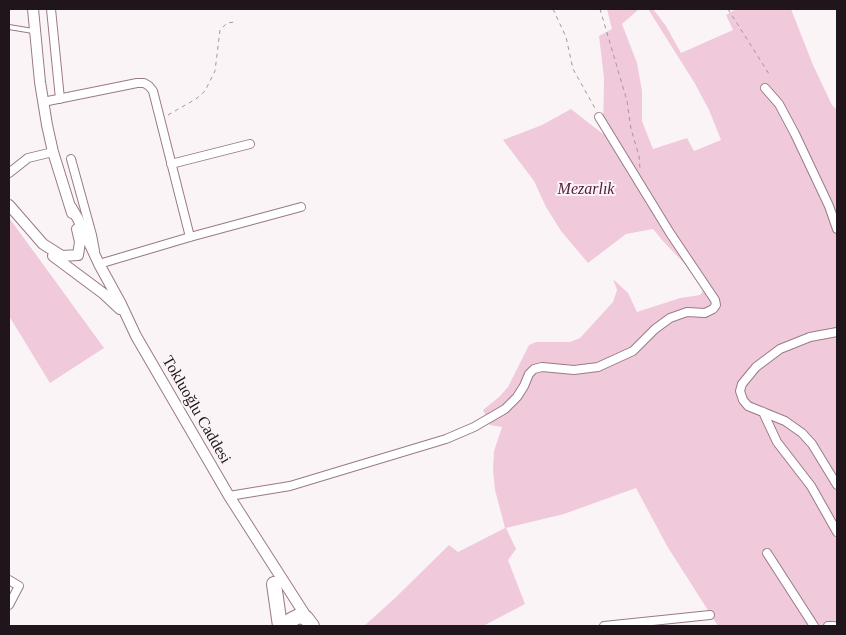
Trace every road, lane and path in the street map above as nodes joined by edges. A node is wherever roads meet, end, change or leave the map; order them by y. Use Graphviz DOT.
graph roads {
  1 [pos="33,9"];
  2 [pos="51,9"];
  3 [pos="553,9"];
  4 [pos="600,9"];
  5 [pos="728,9"];
  6 [pos="235,22"];
  7 [pos="9,27"];
  8 [pos="35,31"];
  9 [pos="768,74"];
  10 [pos="766,88"];
  11 [pos="60,99"];
  12 [pos="43,102"];
  13 [pos="599,117"];
  14 [pos="160,119"];
  15 [pos="250,144"];
  16 [pos="53,152"];
  17 [pos="71,159"];
  18 [pos="171,164"];
  19 [pos="9,173"];
  20 [pos="639,182"];
  21 [pos="71,207"];
  22 [pos="302,207"];
  23 [pos="10,208"];
  24 [pos="837,229"];
  25 [pos="190,237"];
  26 [pos="43,244"];
  27 [pos="78,255"];
  28 [pos="96,260"];
  29 [pos="77,274"];
  30 [pos="125,314"];
  31 [pos="837,332"];
  32 [pos="764,412"];
  33 [pos="837,485"];
  34 [pos="229,496"];
  35 [pos="837,532"];
  36 [pos="262,548"];
  37 [pos="767,553"];
  38 [pos="9,580"];
  39 [pos="274,584"];
  40 [pos="9,605"];
  41 [pos="710,615"];
  42 [pos="311,625"];
  43 [pos="285,626"];
  44 [pos="604,626"];
  45 [pos="814,626"];
  46 [pos="828,626"];
  47 [pos="834,626"];
  1 -- 8 [label="street, Tokluoğlu Caddesi"];
  2 -- 11 [label="street"];
  3 -- 13 [label="path"];
  4 -- 20 [label="path"];
  5 -- 9 [label="path"];
  6 -- 14 [label="path"];
  7 -- 8 [label="lane"];
  8 -- 12 [label="street, Tokluoğlu Caddesi"];
  10 -- 24 [label="street"];
  11 -- 12 [label="street"];
  11 -- 14 [label="street"];
  12 -- 16 [label="street, Tokluoğlu Caddesi"];
  13 -- 20 [label="street"];
  14 -- 18 [label="street"];
  15 -- 18 [label="street"];
  16 -- 19 [label="street"];
  16 -- 21 [label="street, Tokluoğlu Caddesi"];
  17 -- 28 [label="street"];
  18 -- 25 [label="street"];
  20 -- 34 [label="street"];
  21 -- 27 [label="street, Tokluoğlu Caddesi"];
  21 -- 28 [label="street, Tokluoğlu Caddesi"];
  22 -- 25 [label="street"];
  23 -- 26 [label="street"];
  25 -- 28 [label="street"];
  26 -- 27 [label="street"];
  26 -- 29 [label="street"];
  27 -- 28 [label="street"];
  27 -- 29 [label="street, Tokluoğlu Caddesi"];
  28 -- 29 [label="street"];
  28 -- 30 [label="street, Tokluoğlu Caddesi"];
  29 -- 30 [label="street"];
  30 -- 34 [label="street, Tokluoğlu Caddesi"];
  31 -- 32 [label="street"];
  32 -- 33 [label="street"];
  32 -- 35 [label="street"];
  34 -- 36 [label="street, Tokluoğlu Caddesi"];
  36 -- 39 [label="street"];
  36 -- 42 [label="street, Tokluoğlu Caddesi"];
  37 -- 45 [label="street"];
  38 -- 40 [label="street"];
  39 -- 43 [label="highway"];
  41 -- 44 [label="street"];
  42 -- 43 [label="highway"];
  46 -- 47 [label="street"];
}
